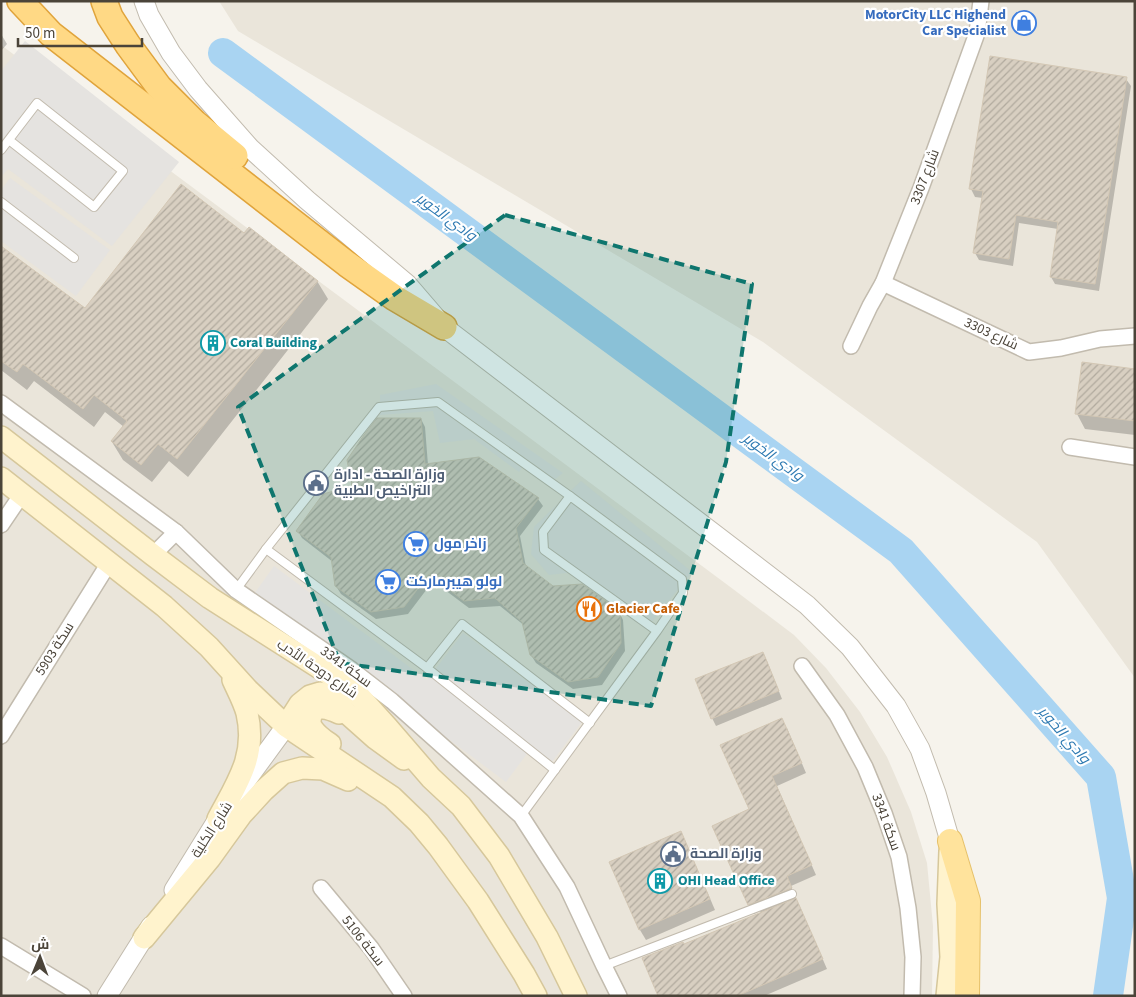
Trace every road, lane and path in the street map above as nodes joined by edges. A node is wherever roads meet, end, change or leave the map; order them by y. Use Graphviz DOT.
graph roads {
  1 [pos="20,1"];
  2 [pos="104,1"];
  3 [pos="144,1"];
  4 [pos="981,1"];
  5 [pos="8,140"];
  6 [pos="1,150"];
  7 [pos="1,202"];
  8 [pos="74,258"];
  9 [pos="883,283"];
  10 [pos="444,327"];
  11 [pos="1135,336"];
  12 [pos="851,346"];
  13 [pos="1,403"];
  14 [pos="1,437"];
  15 [pos="1070,447"];
  16 [pos="1135,456"];
  17 [pos="1,478"];
  18 [pos="22,494"];
  19 [pos="570,496"];
  20 [pos="1,525"];
  21 [pos="176,532"];
  22 [pos="266,549"];
  23 [pos="153,555"];
  24 [pos="108,563"];
  25 [pos="236,590"];
  26 [pos="657,631"];
  27 [pos="227,666"];
  28 [pos="802,666"];
  29 [pos="427,668"];
  30 [pos="590,722"];
  31 [pos="286,726"];
  32 [pos="362,726"];
  33 [pos="1,736"];
  34 [pos="555,770"];
  35 [pos="431,778"];
  36 [pos="392,798"];
  37 [pos="521,816"];
  38 [pos="218,819"];
  39 [pos="950,841"];
  40 [pos="321,888"];
  41 [pos="792,894"];
  42 [pos="144,938"];
  43 [pos="1,946"];
  44 [pos="604,966"];
  45 [pos="83,996"];
  46 [pos="107,996"];
  47 [pos="404,996"];
  48 [pos="536,996"];
  49 [pos="576,996"];
  50 [pos="619,996"];
  51 [pos="912,996"];
  52 [pos="948,996"];
  53 [pos="967,996"];
  1 -- 10 [label="highway"];
  2 -- 10 [label="highway"];
  3 -- 10 [label="street"];
  4 -- 9 [label="street, 3307 شارع"];
  5 -- 5 [label="lane"];
  5 -- 6 [label="lane"];
  7 -- 8 [label="lane"];
  9 -- 11 [label="street, 3303 شارع"];
  9 -- 12 [label="street, 3307 شارع"];
  10 -- 39 [label="street"];
  13 -- 21 [label="street, سكة 3341"];
  14 -- 23 [label="main road, شارع دوحة الأدب"];
  15 -- 16 [label="street"];
  17 -- 18 [label="main road"];
  18 -- 20 [label="street"];
  18 -- 24 [label="main road"];
  19 -- 22 [label="lane"];
  19 -- 26 [label="lane"];
  19 -- 26 [label="lane"];
  21 -- 23 [label="street"];
  21 -- 25 [label="street, سكة 3341"];
  22 -- 25 [label="lane"];
  22 -- 29 [label="lane"];
  23 -- 35 [label="main road, شارع دوحة الأدب"];
  24 -- 27 [label="main road"];
  24 -- 33 [label="street, سكة 5903"];
  25 -- 37 [label="street, سكة 3341"];
  26 -- 30 [label="lane"];
  27 -- 31 [label="main road"];
  27 -- 38 [label="main road"];
  28 -- 51 [label="street, سكة 3341"];
  29 -- 30 [label="lane"];
  29 -- 34 [label="lane"];
  30 -- 34 [label="lane"];
  31 -- 32 [label="main road"];
  31 -- 36 [label="main road"];
  31 -- 38 [label="street, شارع الكلية"];
  32 -- 35 [label="main road"];
  32 -- 36 [label="main road"];
  34 -- 37 [label="lane"];
  35 -- 49 [label="main road, شارع دوحة الأدب"];
  36 -- 42 [label="main road"];
  36 -- 48 [label="main road"];
  37 -- 44 [label="street, سكة 3341"];
  38 -- 42 [label="street, شارع الكلية"];
  39 -- 52 [label="main road"];
  39 -- 53 [label="main road"];
  40 -- 47 [label="street, سكة 5106"];
  41 -- 44 [label="lane"];
  42 -- 46 [label="street, شارع الكلية"];
  43 -- 45 [label="street"];
  44 -- 50 [label="street, سكة 3341"];
}
